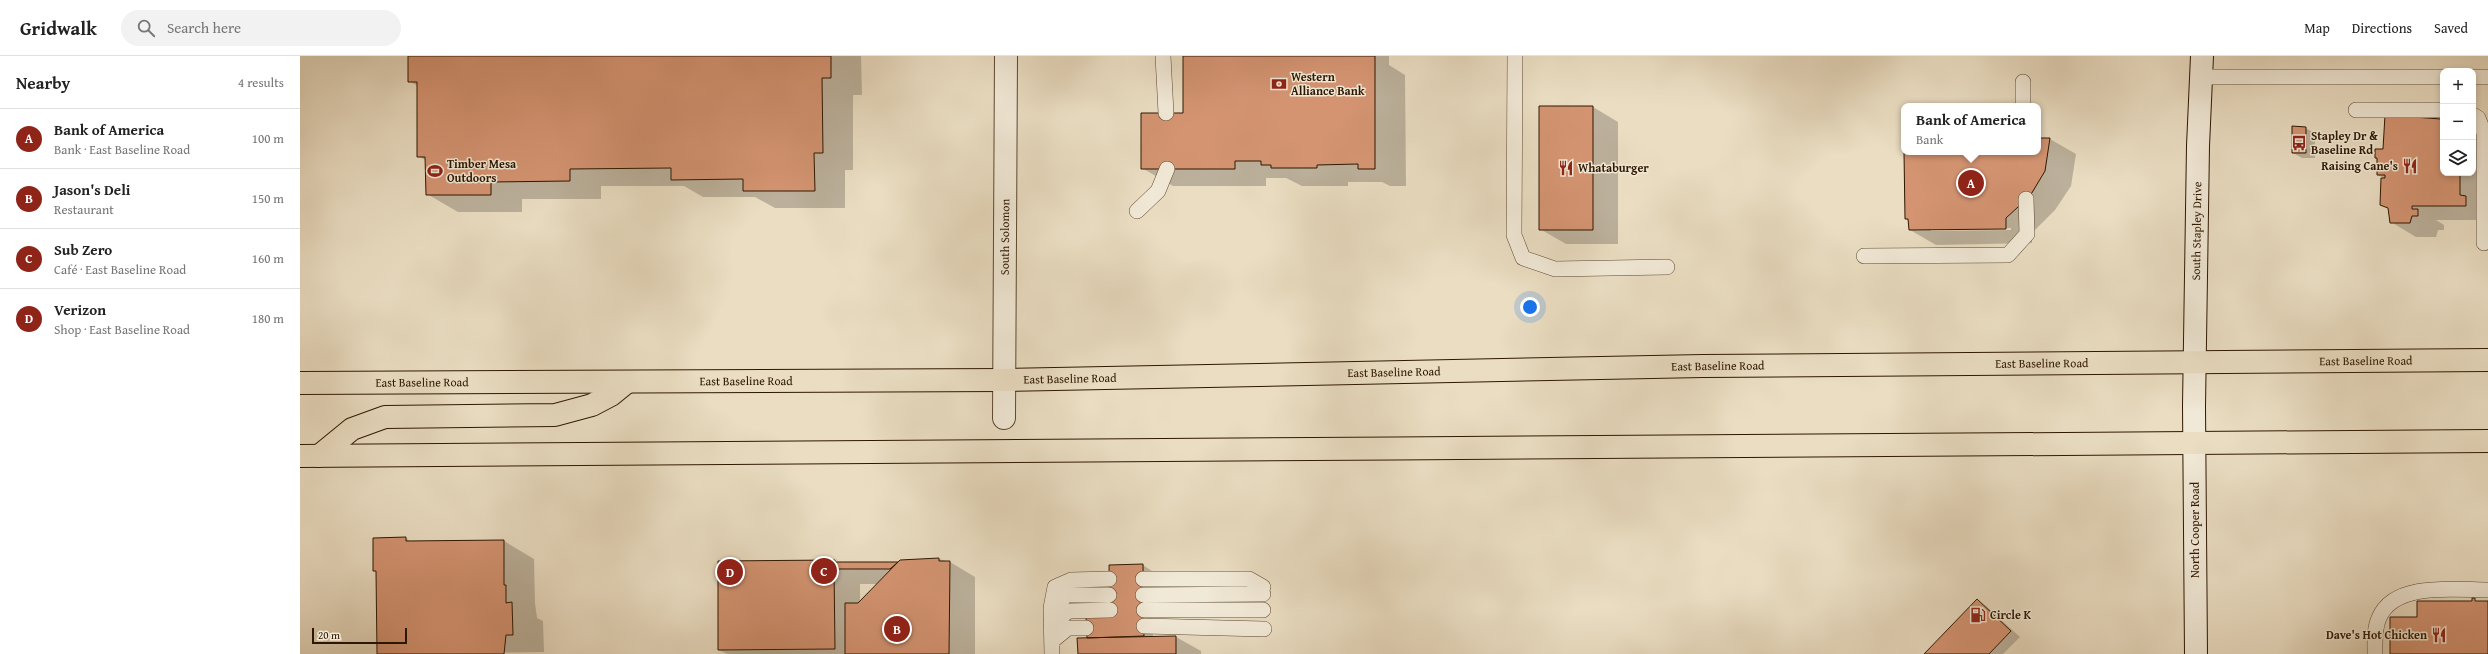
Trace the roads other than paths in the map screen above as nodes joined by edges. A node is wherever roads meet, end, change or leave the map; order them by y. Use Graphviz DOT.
graph roads {
  1 [pos="1006,56"];
  2 [pos="1163,56"];
  3 [pos="1515,56"];
  4 [pos="2202,67"];
  5 [pos="2440,77"];
  6 [pos="2476,77"];
  7 [pos="2488,77"];
  8 [pos="2023,82"];
  9 [pos="2023,103"];
  10 [pos="2356,110"];
  11 [pos="2440,110"];
  12 [pos="1166,113"];
  13 [pos="2476,117"];
  14 [pos="1167,169"];
  15 [pos="2026,199"];
  16 [pos="1137,211"];
  17 [pos="2484,243"];
  18 [pos="1864,256"];
  19 [pos="1667,268"];
  20 [pos="2488,360"];
  21 [pos="2196,361"];
  22 [pos="1005,380"];
  23 [pos="626,382"];
  24 [pos="300,384"];
  25 [pos="2194,406"];
  26 [pos="1004,418"];
  27 [pos="2488,441"];
  28 [pos="2194,444"];
  29 [pos="309,456"];
  30 [pos="1109,579"];
  31 [pos="1143,579"];
  32 [pos="2488,590"];
  33 [pos="1109,595"];
  34 [pos="1143,595"];
  35 [pos="1052,608"];
  36 [pos="1110,610"];
  37 [pos="1144,610"];
  38 [pos="1264,610"];
  39 [pos="1052,623"];
  40 [pos="1144,626"];
  41 [pos="1086,628"];
  42 [pos="1264,629"];
  43 [pos="1052,648"];
  44 [pos="2196,654"];
  45 [pos="2375,654"];
  1 -- 22 [label="main road, South Solomon"];
  2 -- 12 [label="lane"];
  3 -- 19 [label="lane"];
  4 -- 5 [label="lane"];
  4 -- 21 [label="main road, South Stapley Drive"];
  6 -- 7 [label="lane"];
  8 -- 9 [label="lane"];
  10 -- 11 [label="lane"];
  13 -- 17 [label="lane"];
  14 -- 16 [label="lane"];
  15 -- 18 [label="lane"];
  20 -- 21 [label="main road, East Baseline Road"];
  21 -- 22 [label="main road, East Baseline Road"];
  21 -- 25 [label="main road, South Stapley Drive"];
  22 -- 23 [label="main road, East Baseline Road"];
  22 -- 26 [label="main road, South Solomon"];
  23 -- 24 [label="main road, East Baseline Road"];
  23 -- 29 [label="main road"];
  25 -- 28 [label="main road, North Cooper Road"];
  27 -- 28 [label="main road"];
  28 -- 29 [label="main road"];
  28 -- 44 [label="main road, North Cooper Road"];
  30 -- 35 [label="lane"];
  31 -- 34 [label="lane"];
  32 -- 45 [label="lane"];
  33 -- 35 [label="lane"];
  35 -- 39 [label="lane"];
  36 -- 39 [label="lane"];
  37 -- 38 [label="lane"];
  39 -- 43 [label="lane"];
  40 -- 42 [label="lane"];
  41 -- 43 [label="lane"];
}
